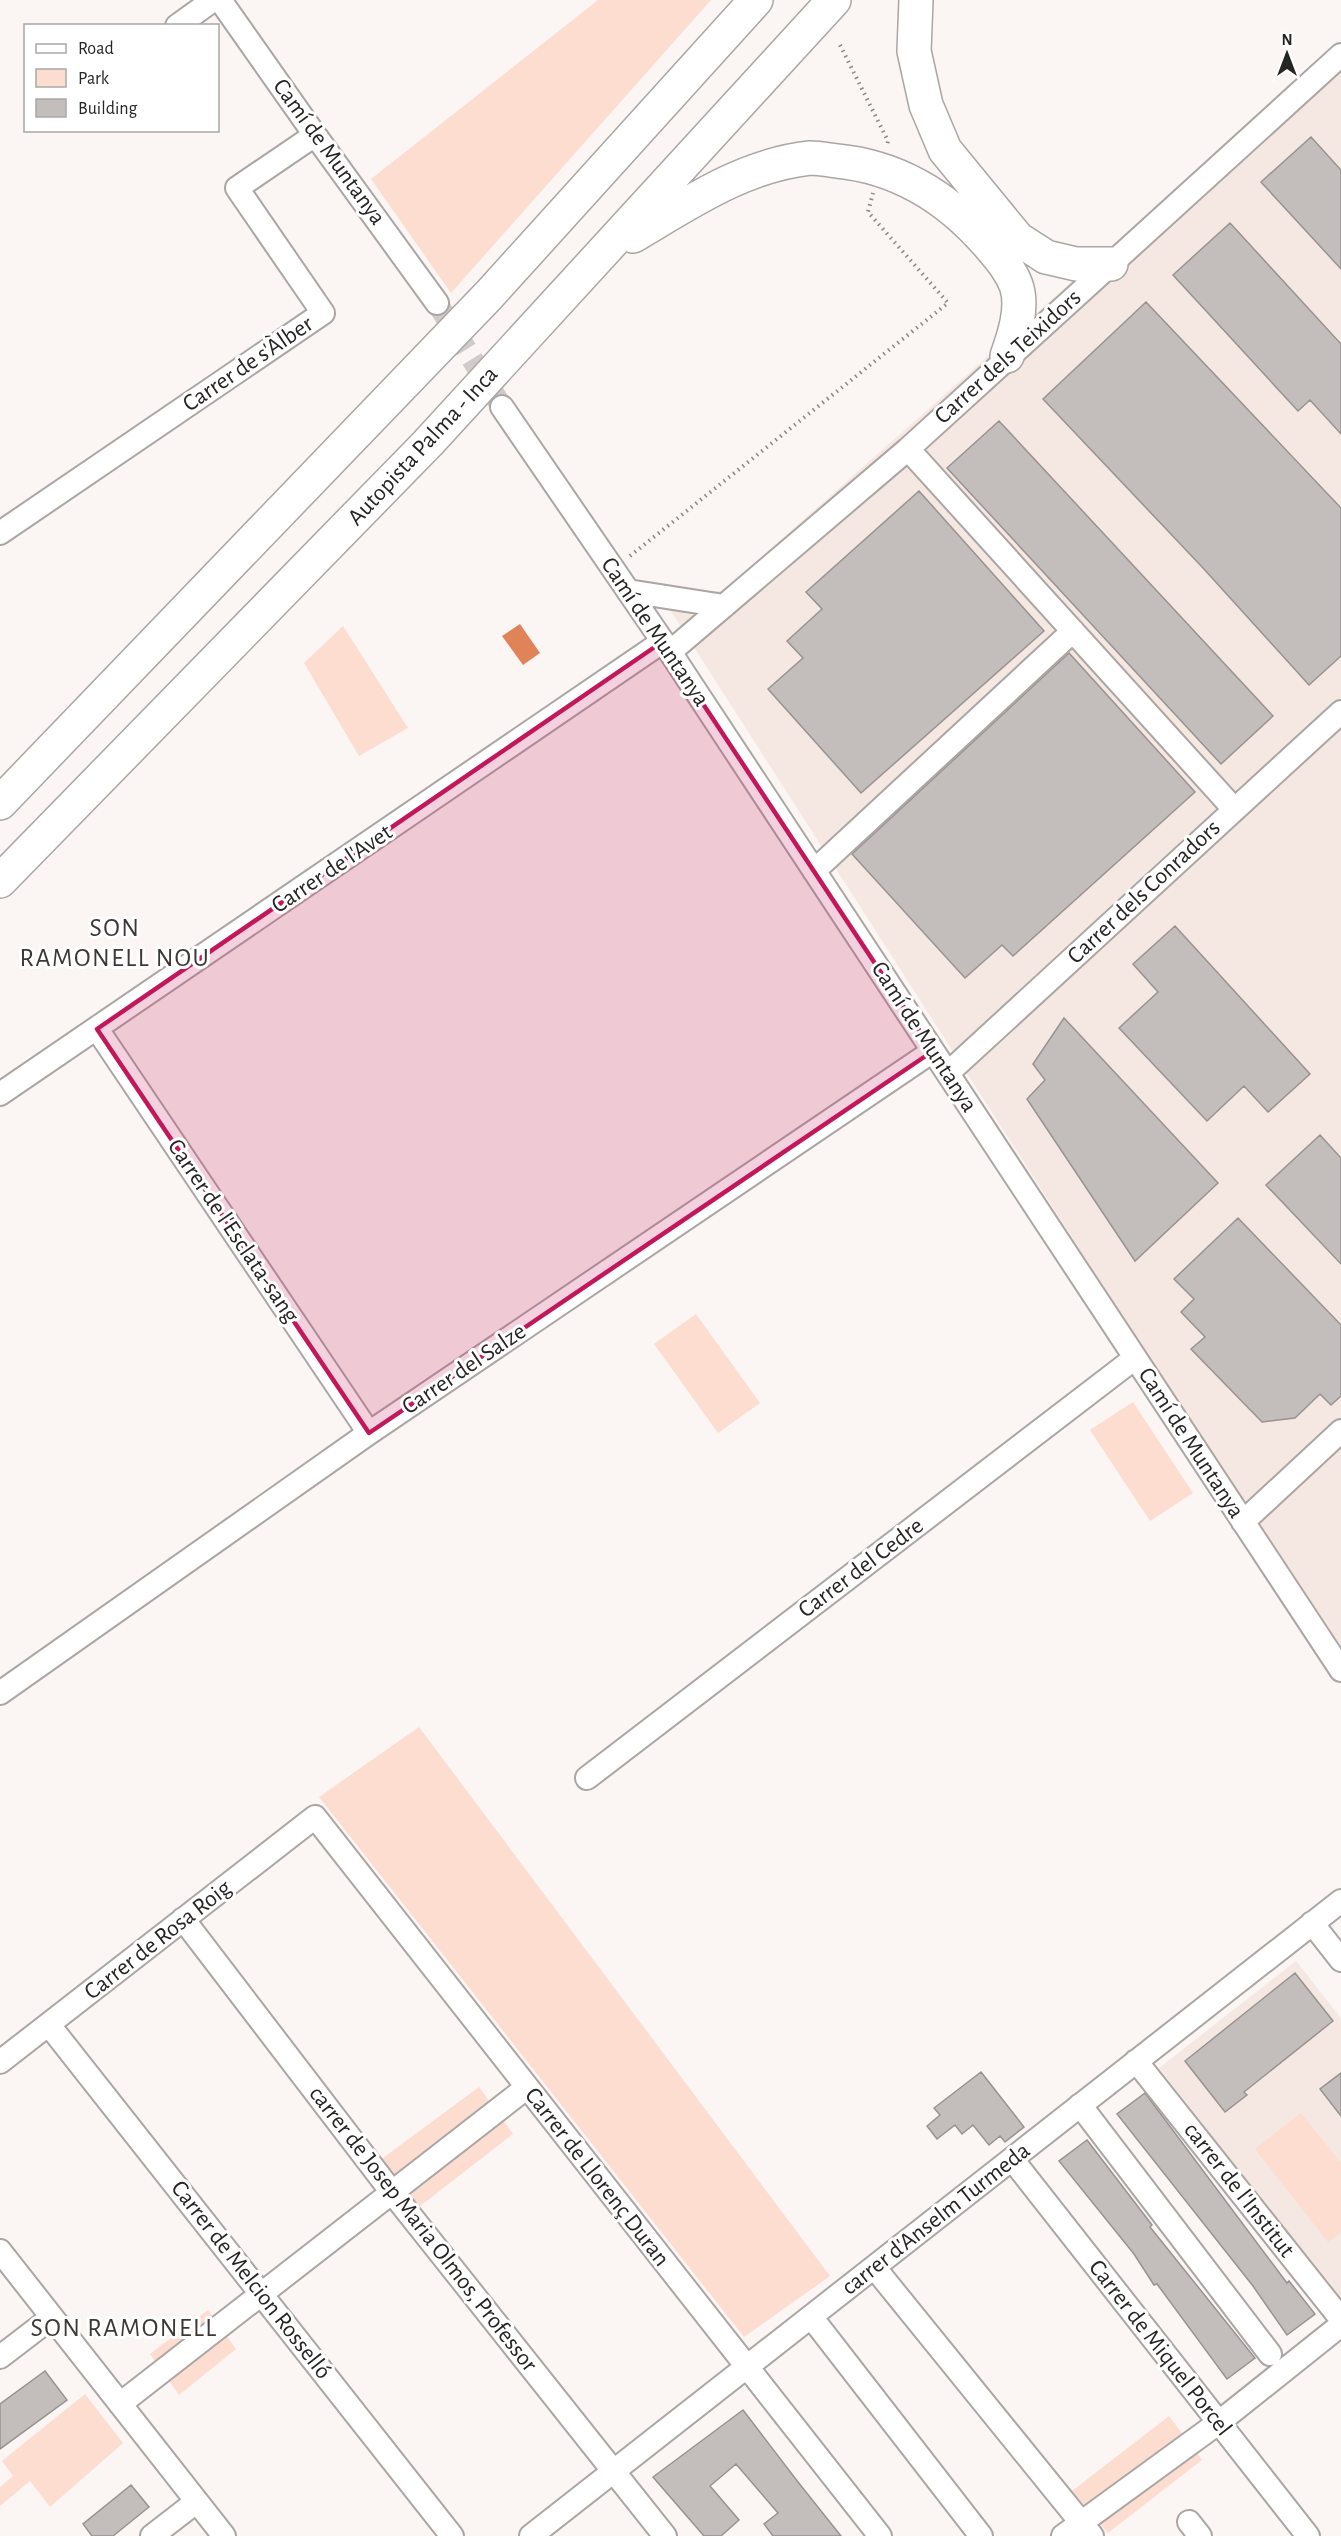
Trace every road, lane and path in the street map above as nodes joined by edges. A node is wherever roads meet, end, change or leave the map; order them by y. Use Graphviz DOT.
graph roads {
  1 [pos="213,0"];
  2 [pos="220,0"];
  3 [pos="756,0"];
  4 [pos="834,0"];
  5 [pos="916,0"];
  6 [pos="180,24"];
  7 [pos="840,45"];
  8 [pos="1341,55"];
  9 [pos="315,135"];
  10 [pos="884,156"];
  11 [pos="876,183"];
  12 [pos="605,252"];
  13 [pos="1111,264"];
  14 [pos="438,303"];
  15 [pos="1007,356"];
  16 [pos="502,407"];
  17 [pos="908,449"];
  18 [pos="0,533"];
  19 [pos="613,570"];
  20 [pos="628,591"];
  21 [pos="724,606"];
  22 [pos="1073,631"];
  23 [pos="666,647"];
  24 [pos="1341,712"];
  25 [pos="0,803"];
  26 [pos="1234,809"];
  27 [pos="814,871"];
  28 [pos="0,881"];
  29 [pos="97,1029"];
  30 [pos="933,1051"];
  31 [pos="948,1073"];
  32 [pos="0,1094"];
  33 [pos="1136,1358"];
  34 [pos="1341,1431"];
  35 [pos="369,1433"];
  36 [pos="1243,1522"];
  37 [pos="1341,1670"];
  38 [pos="0,1694"];
  39 [pos="587,1778"];
  40 [pos="315,1817"];
  41 [pos="1341,1900"];
  42 [pos="183,1920"];
  43 [pos="1312,1923"];
  44 [pos="1341,1960"];
  45 [pos="49,2025"];
  46 [pos="1136,2061"];
  47 [pos="0,2062"];
  48 [pos="526,2088"];
  49 [pos="1080,2105"];
  50 [pos="1012,2159"];
  51 [pos="391,2191"];
  52 [pos="0,2251"];
  53 [pos="874,2267"];
  54 [pos="262,2296"];
  55 [pos="51,2318"];
  56 [pos="812,2318"];
  57 [pos="1341,2319"];
  58 [pos="1341,2325"];
  59 [pos="1270,2354"];
  60 [pos="0,2357"];
  61 [pos="748,2366"];
  62 [pos="120,2404"];
  63 [pos="1218,2423"];
  64 [pos="614,2471"];
  65 [pos="196,2502"];
  66 [pos="1079,2531"];
  67 [pos="152,2536"];
  68 [pos="224,2536"];
  69 [pos="452,2536"];
  70 [pos="531,2536"];
  71 [pos="664,2536"];
  72 [pos="880,2536"];
  73 [pos="981,2536"];
  74 [pos="1308,2536"];
  1 -- 6 [label="street"];
  2 -- 9 [label="street, Camí de Muntanya"];
  3 -- 25 [label="highway"];
  4 -- 12 [label="highway, Autopista Palma - Inca"];
  5 -- 13 [label="highway"];
  7 -- 10 [label="path"];
  8 -- 13 [label="street, Carrer dels Teixidors"];
  9 -- 14 [label="street, Camí de Muntanya"];
  9 -- 18 [label="street, Carrer de s'Àlber"];
  11 -- 19 [label="path"];
  12 -- 15 [label="highway"];
  12 -- 28 [label="highway, Autopista Palma - Inca"];
  13 -- 15 [label="street, Carrer dels Teixidors"];
  15 -- 17 [label="street, Carrer dels Teixidors"];
  16 -- 19 [label="street, Camí de Muntanya"];
  17 -- 21 [label="street, Carrer dels Teixidors"];
  17 -- 22 [label="street"];
  19 -- 20 [label="street, Camí de Muntanya"];
  20 -- 21 [label="street"];
  20 -- 23 [label="street, Camí de Muntanya"];
  21 -- 23 [label="street, Carrer dels Teixidors"];
  22 -- 26 [label="street"];
  22 -- 27 [label="street"];
  23 -- 27 [label="street, Camí de Muntanya"];
  23 -- 29 [label="street, Carrer de l'Avet"];
  24 -- 26 [label="street, Carrer dels Conradors"];
  26 -- 31 [label="street, Carrer dels Conradors"];
  27 -- 30 [label="street, Camí de Muntanya"];
  29 -- 32 [label="street, Carrer de l'Avet"];
  29 -- 35 [label="street, Carrer de l'Esclata-sang"];
  30 -- 31 [label="street, Camí de Muntanya"];
  30 -- 35 [label="street, Carrer del Salze"];
  31 -- 33 [label="street, Camí de Muntanya"];
  33 -- 36 [label="street, Camí de Muntanya"];
  33 -- 39 [label="street, Carrer del Cedre"];
  34 -- 36 [label="street"];
  35 -- 38 [label="street, Carrer del Salze"];
  36 -- 37 [label="street, Camí de Muntanya"];
  40 -- 42 [label="street, Carrer de Rosa Roig"];
  40 -- 48 [label="street, Carrer de Llorenç Duran"];
  41 -- 43 [label="street, carrer d'Anselm Turmeda"];
  42 -- 45 [label="street, Carrer de Rosa Roig"];
  42 -- 51 [label="street, carrer de Josep Maria Olmos, Professor"];
  43 -- 44 [label="street"];
  43 -- 46 [label="street, carrer d'Anselm Turmeda"];
  45 -- 47 [label="street, Carrer de Rosa Roig"];
  45 -- 54 [label="street, Carrer de Melcion Rosselló"];
  46 -- 49 [label="street, carrer d'Anselm Turmeda"];
  46 -- 57 [label="street, carrer de l'Institut"];
  48 -- 51 [label="street"];
  48 -- 61 [label="street, Carrer de Llorenç Duran"];
  49 -- 50 [label="street, carrer d'Anselm Turmeda"];
  49 -- 59 [label="street"];
  50 -- 53 [label="street, carrer d'Anselm Turmeda"];
  50 -- 63 [label="street, Carrer de Miquel Porcel"];
  51 -- 54 [label="street"];
  51 -- 64 [label="street, carrer de Josep Maria Olmos, Professor"];
  52 -- 55 [label="street"];
  53 -- 56 [label="street, carrer d'Anselm Turmeda"];
  53 -- 66 [label="street"];
  54 -- 62 [label="street"];
  54 -- 69 [label="street, Carrer de Melcion Rosselló"];
  55 -- 60 [label="street"];
  55 -- 62 [label="street"];
  56 -- 61 [label="street, carrer d'Anselm Turmeda"];
  56 -- 73 [label="street"];
  58 -- 63 [label="street"];
  61 -- 64 [label="street, carrer d'Anselm Turmeda"];
  61 -- 72 [label="street, Carrer de Llorenç Duran"];
  62 -- 65 [label="street"];
  63 -- 66 [label="street"];
  63 -- 74 [label="street, Carrer de Miquel Porcel"];
  64 -- 70 [label="street, carrer d'Anselm Turmeda"];
  64 -- 71 [label="street, carrer de Josep Maria Olmos, Professor"];
  65 -- 67 [label="street"];
  65 -- 68 [label="street"];
}
